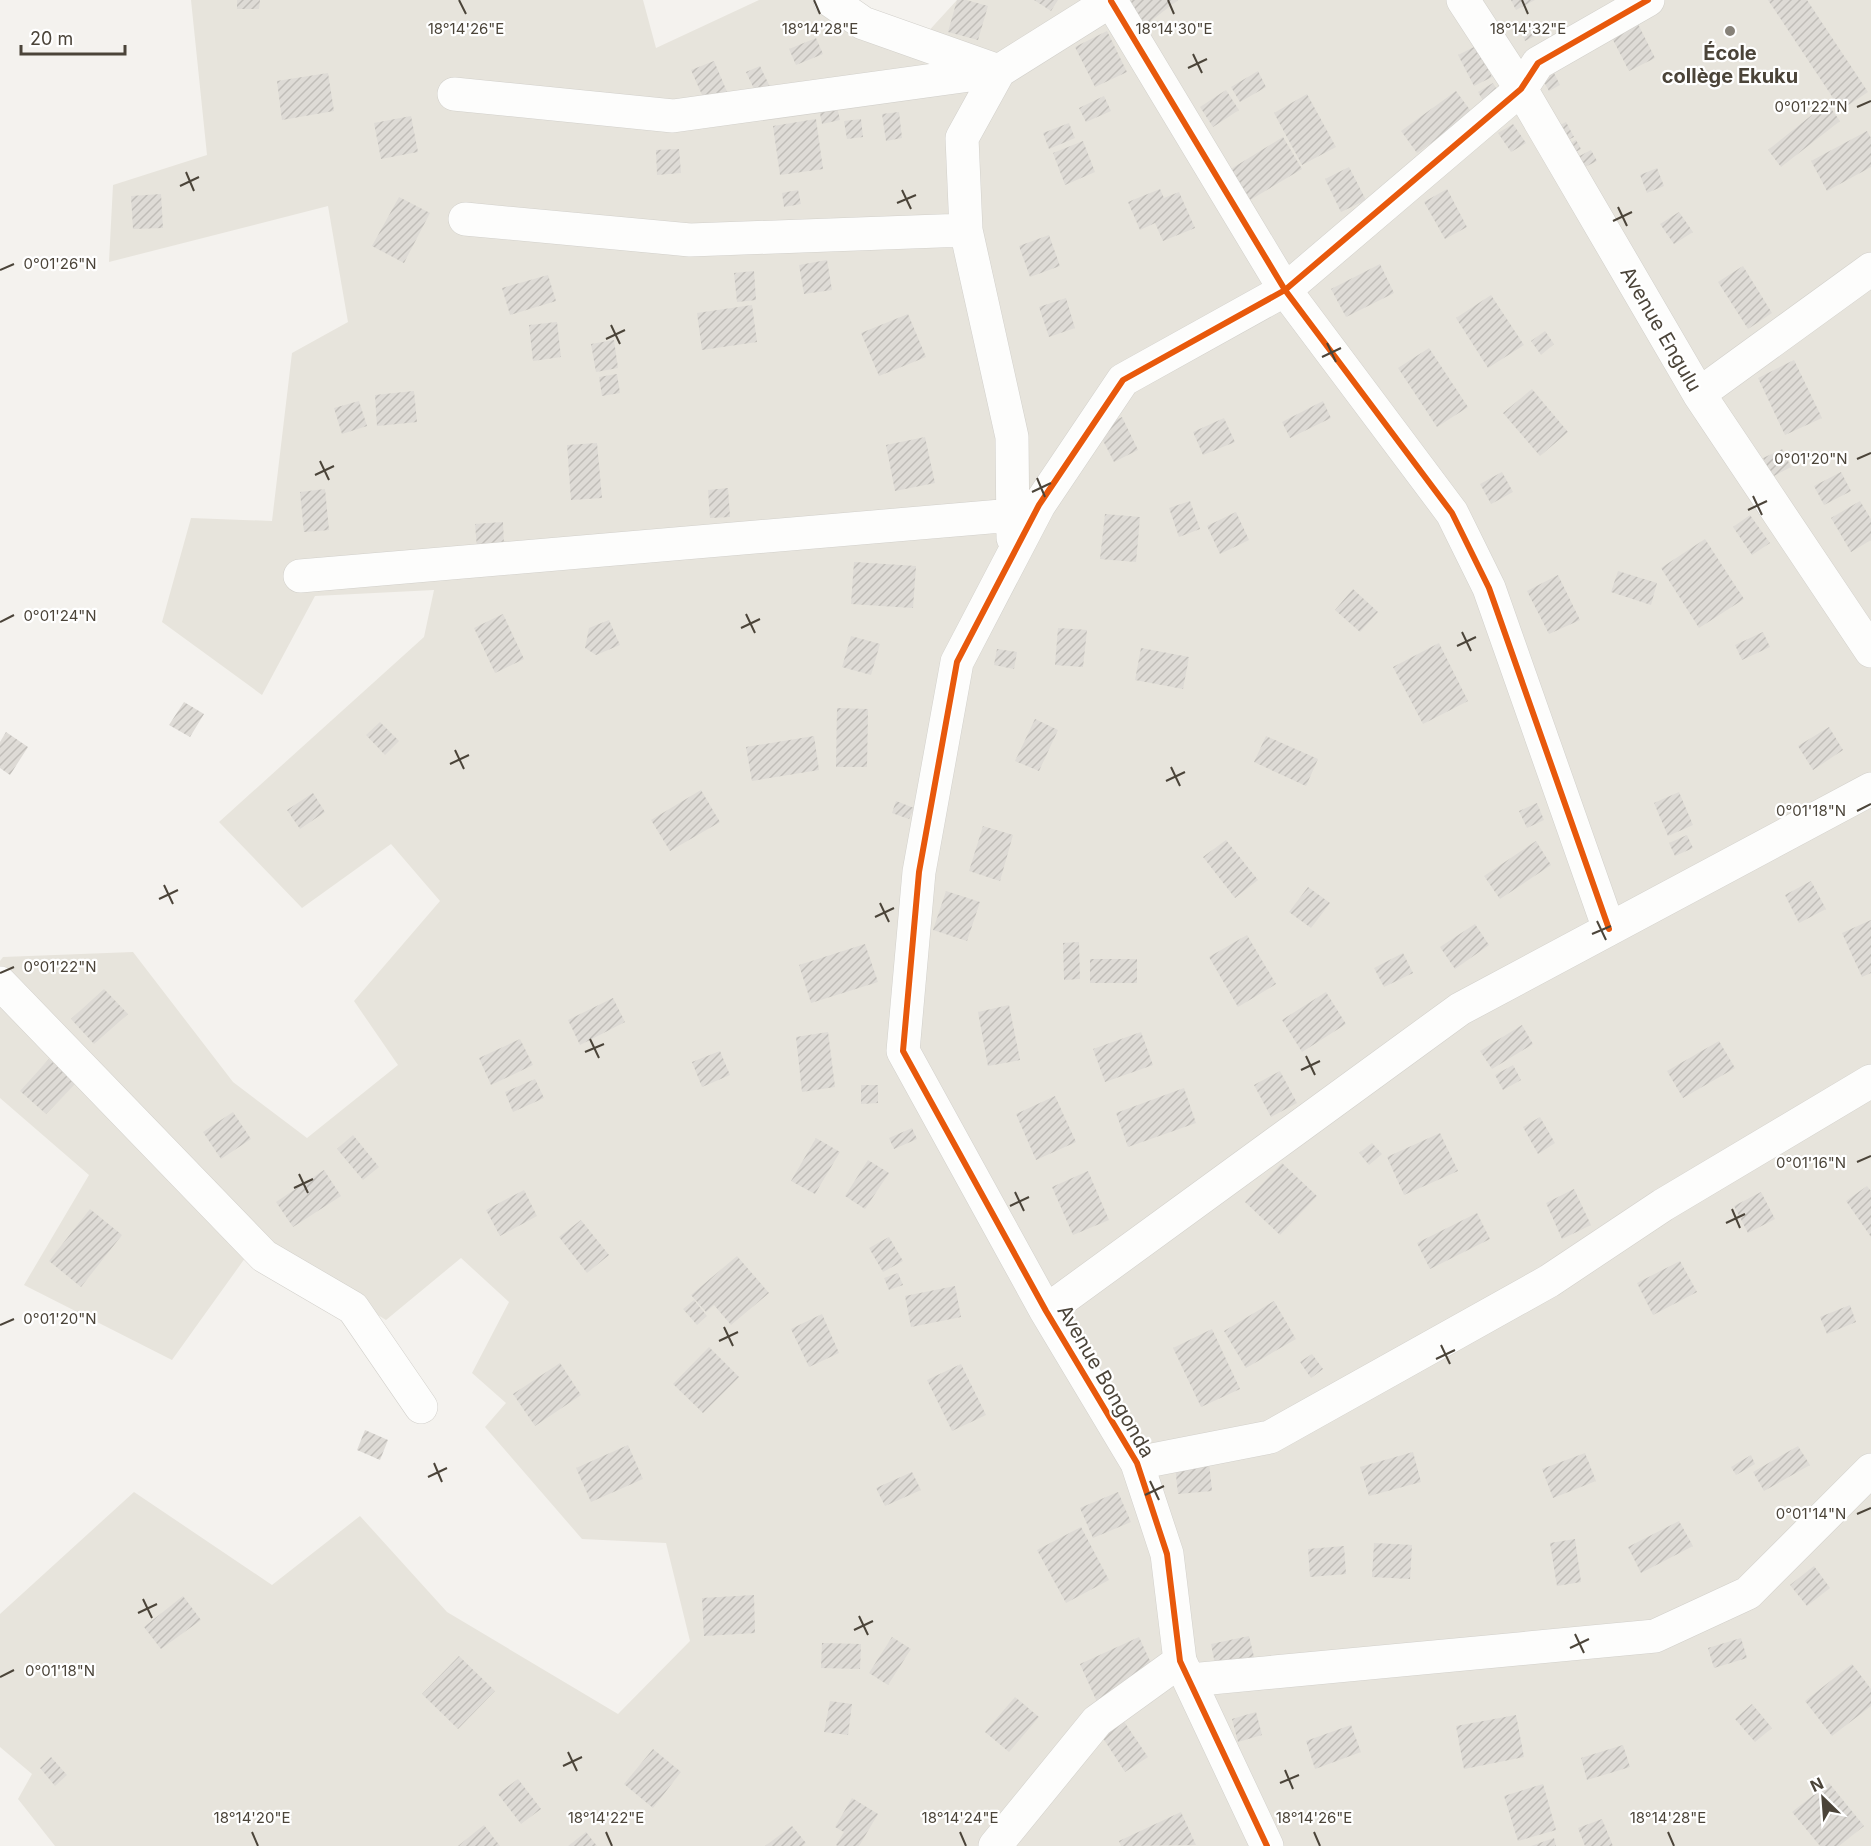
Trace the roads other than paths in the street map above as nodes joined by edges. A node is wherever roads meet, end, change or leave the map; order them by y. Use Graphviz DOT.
graph roads {
  1 [pos="830,0"];
  2 [pos="1463,0"];
  3 [pos="1648,0"];
  4 [pos="1111,1"];
  5 [pos="999,71"];
  6 [pos="1521,89"];
  7 [pos="454,94"];
  8 [pos="465,219"];
  9 [pos="966,230"];
  10 [pos="1871,269"];
  11 [pos="1285,290"];
  12 [pos="1699,394"];
  13 [pos="1013,515"];
  14 [pos="1013,555"];
  15 [pos="300,576"];
  16 [pos="1871,651"];
  17 [pos="1871,789"];
  18 [pos="1609,929"];
  19 [pos="0,983"];
  20 [pos="1871,1081"];
  21 [pos="1046,1311"];
  22 [pos="421,1407"];
  23 [pos="1137,1463"];
  24 [pos="1871,1470"];
  25 [pos="1185,1671"];
  26 [pos="995,1846"];
  27 [pos="1267,1846"];
  1 -- 5 [label="street"];
  2 -- 6 [label="street, Avenue Engulu"];
  3 -- 6 [label="street"];
  4 -- 5 [label="street"];
  4 -- 11 [label="street"];
  5 -- 7 [label="street"];
  5 -- 9 [label="street"];
  6 -- 11 [label="street"];
  6 -- 12 [label="street, Avenue Engulu"];
  8 -- 9 [label="street"];
  9 -- 13 [label="street"];
  10 -- 12 [label="street"];
  11 -- 14 [label="street"];
  11 -- 18 [label="street"];
  12 -- 16 [label="street, Avenue Engulu"];
  13 -- 14 [label="street"];
  13 -- 15 [label="street"];
  14 -- 21 [label="street, Avenue Bongonda"];
  17 -- 18 [label="street"];
  18 -- 21 [label="street"];
  19 -- 22 [label="street"];
  20 -- 23 [label="street"];
  21 -- 23 [label="street, Avenue Bongonda"];
  23 -- 25 [label="street, Avenue Bongonda"];
  24 -- 25 [label="street"];
  25 -- 26 [label="street"];
  25 -- 27 [label="street, Avenue Bongonda"];
}
